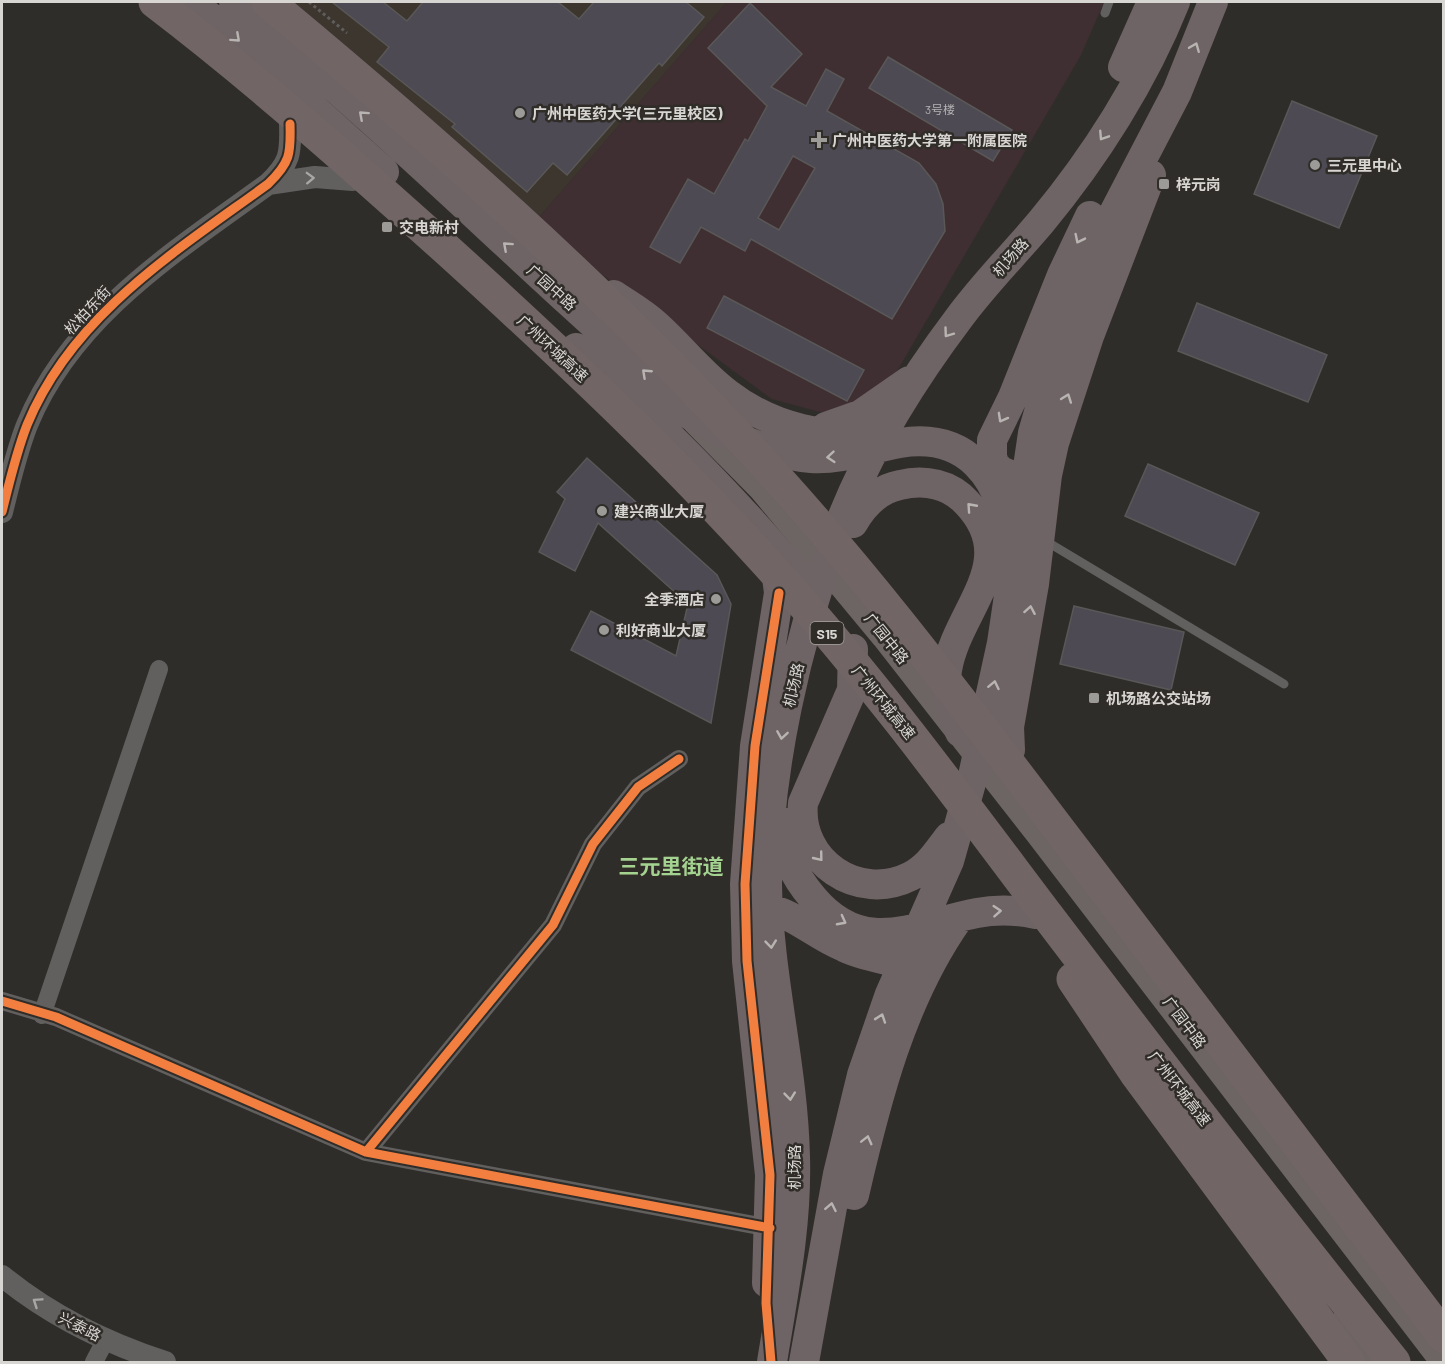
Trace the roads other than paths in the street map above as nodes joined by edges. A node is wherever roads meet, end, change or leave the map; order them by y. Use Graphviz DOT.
graph roads {
  1 [pos="138,2"];
  2 [pos="155,2"];
  3 [pos="191,2"];
  4 [pos="234,2"];
  5 [pos="268,2"];
  6 [pos="283,2"];
  7 [pos="1109,2"];
  8 [pos="1152,2"];
  9 [pos="1175,2"];
  10 [pos="1213,2"];
  11 [pos="1105,13"];
  12 [pos="1164,30"];
  13 [pos="280,77"];
  14 [pos="1178,92"];
  15 [pos="290,124"];
  16 [pos="428,174"];
  17 [pos="488,179"];
  18 [pos="353,180"];
  19 [pos="268,184"];
  20 [pos="424,208"];
  21 [pos="564,248"];
  22 [pos="457,274"];
  23 [pos="614,295"];
  24 [pos="522,298"];
  25 [pos="566,299"];
  26 [pos="921,372"];
  27 [pos="568,376"];
  28 [pos="617,385"];
  29 [pos="689,414"];
  30 [pos="1047,475"];
  31 [pos="2,512"];
  32 [pos="760,528"];
  33 [pos="1040,538"];
  34 [pos="822,577"];
  35 [pos="779,593"];
  36 [pos="1007,610"];
  37 [pos="853,643"];
  38 [pos="159,669"];
  39 [pos="1284,684"];
  40 [pos="960,732"];
  41 [pos="1010,750"];
  42 [pos="679,759"];
  43 [pos="777,781"];
  44 [pos="973,827"];
  45 [pos="1039,832"];
  46 [pos="1088,855"];
  47 [pos="745,906"];
  48 [pos="1036,914"];
  49 [pos="958,919"];
  50 [pos="1110,924"];
  51 [pos="1091,950"];
  52 [pos="927,970"];
  53 [pos="2,1001"];
  54 [pos="42,1015"];
  55 [pos="1188,1026"];
  56 [pos="1229,1044"];
  57 [pos="1165,1046"];
  58 [pos="1172,1097"];
  59 [pos="366,1152"];
  60 [pos="1314,1155"];
  61 [pos="1227,1169"];
  62 [pos="1272,1189"];
  63 [pos="1315,1194"];
  64 [pos="770,1228"];
  65 [pos="1300,1262"];
  66 [pos="2,1276"];
  67 [pos="106,1340"];
  68 [pos="1439,1342"];
  69 [pos="94,1362"];
  70 [pos="165,1362"];
  71 [pos="772,1362"];
  72 [pos="804,1362"];
  73 [pos="823,1362"];
  74 [pos="1337,1362"];
  75 [pos="1349,1362"];
  76 [pos="1372,1362"];
  77 [pos="1388,1362"];
  78 [pos="1394,1362"];
  1 -- 15 [label="main road"];
  2 -- 44 [label="highway, 广州环城高速 / S15"];
  3 -- 13 [label="highway, 广园中路, one-way"];
  16 -- 4 [label="highway, 广园中路, one-way"];
  5 -- 68 [label="highway"];
  6 -- 17 [label="main road"];
  7 -- 11 [label="lane"];
  8 -- 23 [label="highway"];
  9 -- 12 [label="highway, 机场路"];
  14 -- 10 [label="highway, one-way"];
  12 -- 26 [label="highway, 机场路, one-way"];
  12 -- 30 [label="highway, one-way"];
  13 -- 15 [label="main road"];
  13 -- 20 [label="highway, 广园中路"];
  30 -- 14 [label="highway, one-way"];
  14 -- 36 [label="highway"];
  15 -- 18 [label="main road"];
  15 -- 19 [label="street, 松柏东街"];
  16 -- 17 [label="main road"];
  25 -- 16 [label="highway, 广园中路, one-way"];
  17 -- 21 [label="main road"];
  19 -- 18 [label="street, one-way"];
  18 -- 20 [label="main road"];
  18 -- 22 [label="main road"];
  19 -- 31 [label="street, 松柏东街"];
  20 -- 24 [label="highway, 广园中路"];
  21 -- 23 [label="main road"];
  21 -- 25 [label="main road"];
  22 -- 24 [label="main road"];
  22 -- 27 [label="main road"];
  23 -- 26 [label="highway"];
  24 -- 28 [label="highway, 广园中路"];
  29 -- 25 [label="highway, 广园中路, one-way"];
  26 -- 34 [label="highway, 机场路"];
  27 -- 28 [label="main road"];
  27 -- 35 [label="main road"];
  28 -- 32 [label="highway, 广园中路"];
  36 -- 29 [label="highway, one-way"];
  29 -- 40 [label="main road, 广园中路"];
  30 -- 33 [label="highway"];
  32 -- 35 [label="highway"];
  32 -- 37 [label="highway, 广园中路"];
  33 -- 39 [label="lane"];
  41 -- 33 [label="highway, one-way"];
  40 -- 34 [label="highway, one-way"];
  34 -- 43 [label="highway, 机场路, one-way"];
  35 -- 47 [label="highway"];
  44 -- 36 [label="highway, one-way"];
  37 -- 44 [label="highway, one-way"];
  37 -- 51 [label="main road, 广园中路"];
  38 -- 54 [label="street"];
  40 -- 45 [label="main road, 广园中路"];
  41 -- 45 [label="main road"];
  41 -- 46 [label="main road"];
  42 -- 59 [label="street"];
  43 -- 49 [label="highway, one-way"];
  43 -- 71 [label="highway, 机场路, one-way"];
  44 -- 65 [label="highway"];
  72 -- 44 [label="highway, one-way"];
  44 -- 78 [label="highway, 广州环城高速 / S15"];
  45 -- 46 [label="main road"];
  45 -- 50 [label="main road, 广园中路"];
  46 -- 50 [label="main road"];
  46 -- 56 [label="main road"];
  47 -- 52 [label="highway"];
  47 -- 64 [label="highway"];
  49 -- 48 [label="highway, one-way"];
  48 -- 51 [label="main road"];
  48 -- 58 [label="main road"];
  49 -- 52 [label="highway"];
  50 -- 55 [label="main road, 广园中路"];
  51 -- 57 [label="main road, 广园中路"];
  73 -- 52 [label="highway, one-way"];
  53 -- 54 [label="street"];
  54 -- 59 [label="street"];
  55 -- 56 [label="main road"];
  55 -- 63 [label="main road, 广园中路"];
  56 -- 60 [label="main road"];
  57 -- 58 [label="main road"];
  57 -- 62 [label="main road, 广园中路"];
  58 -- 61 [label="main road"];
  59 -- 64 [label="street"];
  60 -- 63 [label="main road"];
  60 -- 68 [label="main road"];
  61 -- 62 [label="main road"];
  61 -- 65 [label="main road"];
  62 -- 65 [label="main road, 广园中路"];
  63 -- 68 [label="main road, 广园中路"];
  64 -- 71 [label="highway"];
  65 -- 74 [label="highway"];
  65 -- 75 [label="highway"];
  65 -- 76 [label="main road"];
  65 -- 77 [label="main road, 广园中路"];
  67 -- 66 [label="street, 兴泰路, one-way"];
  67 -- 69 [label="street"];
  67 -- 70 [label="street, 兴泰路"];
}
